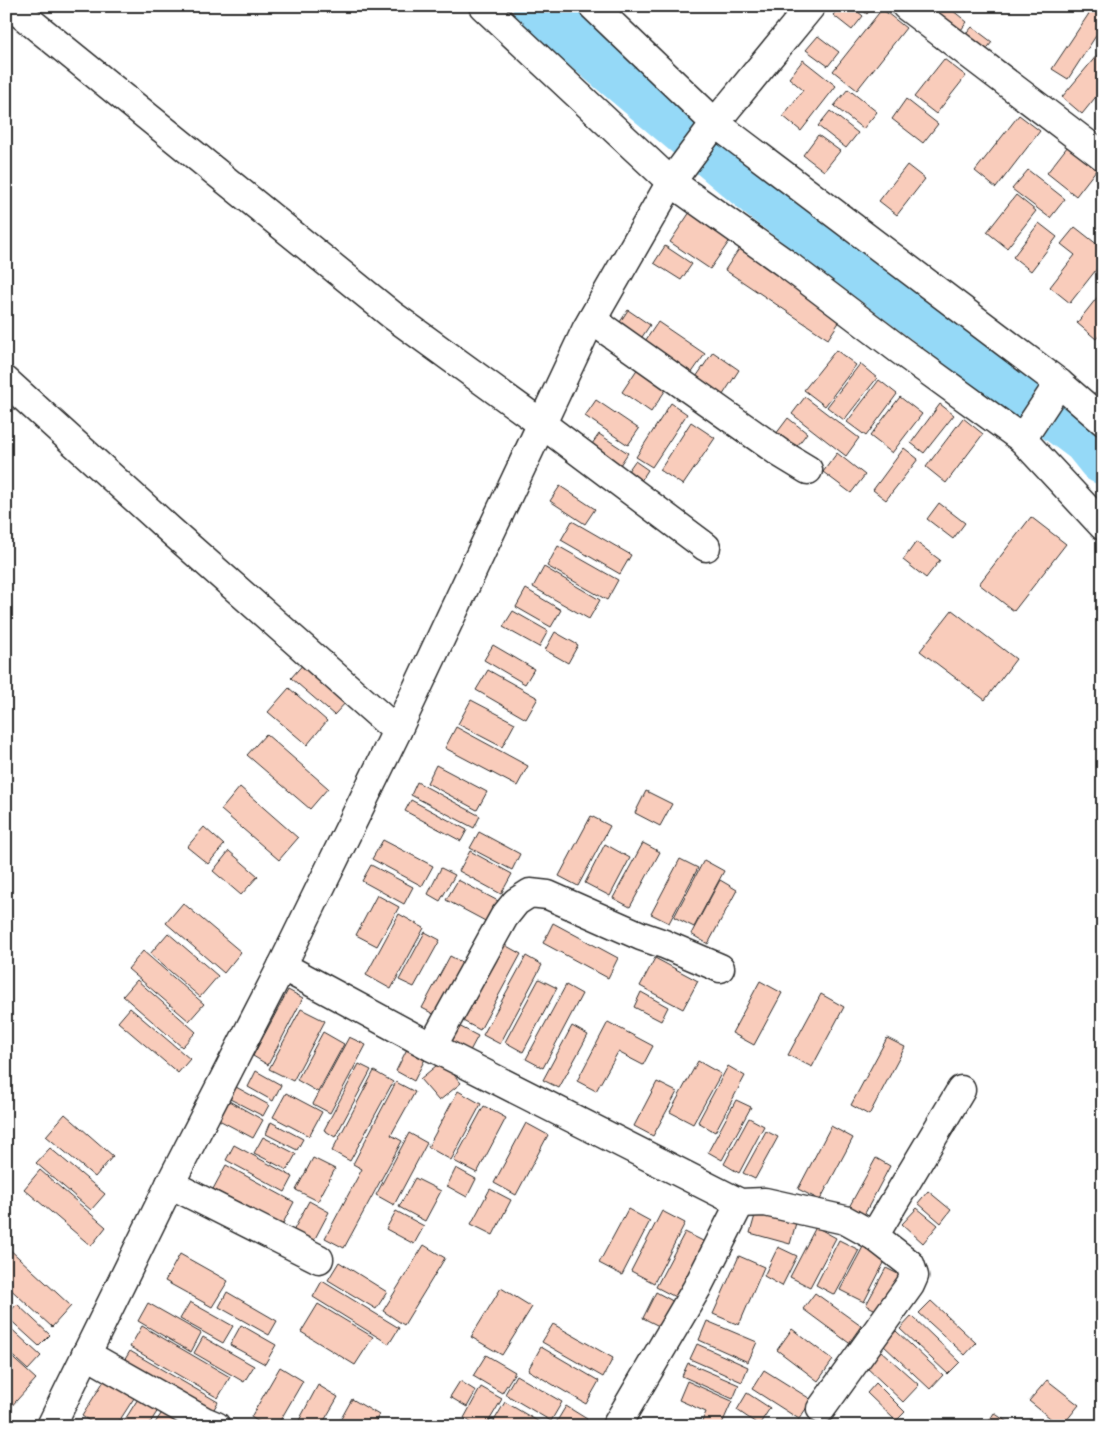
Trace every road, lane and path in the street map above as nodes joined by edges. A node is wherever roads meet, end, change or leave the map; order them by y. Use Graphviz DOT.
graph roads {
  1 [pos="11,6"];
  2 [pos="483,6"];
  3 [pos="593,6"];
  4 [pos="811,6"];
  5 [pos="906,6"];
  6 [pos="708,133"];
  7 [pos="1103,156"];
  8 [pos="674,178"];
  9 [pos="592,320"];
  10 [pos="6,381"];
  11 [pos="1054,391"];
  12 [pos="1103,421"];
  13 [pos="542,424"];
  14 [pos="1027,431"];
  15 [pos="808,470"];
  16 [pos="1103,526"];
  17 [pos="706,547"];
  18 [pos="397,731"];
  19 [pos="282,966"];
  20 [pos="720,968"];
  21 [pos="432,1047"];
  22 [pos="961,1090"];
  23 [pos="170,1184"];
  24 [pos="740,1204"];
  25 [pos="874,1236"];
  26 [pos="319,1259"];
  27 [pos="86,1354"];
  28 [pos="821,1409"];
  29 [pos="51,1426"];
  30 [pos="216,1426"];
  31 [pos="616,1426"];
  1 -- 13 [label="street"];
  2 -- 8 [label="street"];
  3 -- 6 [label="street"];
  4 -- 6 [label="street"];
  5 -- 7 [label="street"];
  6 -- 8 [label="street"];
  6 -- 11 [label="street"];
  8 -- 9 [label="street"];
  8 -- 14 [label="street"];
  9 -- 13 [label="street"];
  9 -- 15 [label="street"];
  10 -- 18 [label="street"];
  11 -- 12 [label="street"];
  11 -- 14 [label="street"];
  13 -- 17 [label="street"];
  13 -- 18 [label="street"];
  14 -- 16 [label="street"];
  18 -- 19 [label="street"];
  19 -- 21 [label="street"];
  19 -- 23 [label="street"];
  20 -- 21 [label="street"];
  21 -- 24 [label="street"];
  22 -- 25 [label="street"];
  23 -- 26 [label="street"];
  23 -- 27 [label="street"];
  24 -- 25 [label="street"];
  24 -- 31 [label="street"];
  25 -- 28 [label="street"];
  27 -- 29 [label="street"];
  27 -- 30 [label="street"];
}
